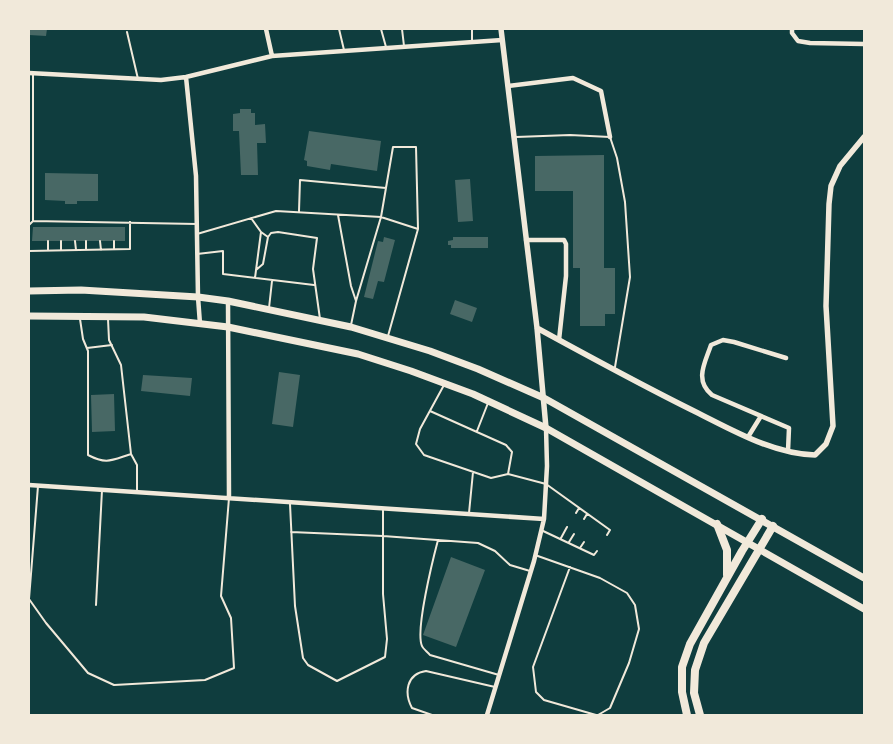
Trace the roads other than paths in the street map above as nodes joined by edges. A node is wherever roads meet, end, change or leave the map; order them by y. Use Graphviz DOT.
graph roads {
  1 [pos="266,29"];
  2 [pos="339,29"];
  3 [pos="381,29"];
  4 [pos="402,29"];
  5 [pos="472,29"];
  6 [pos="501,29"];
  7 [pos="792,29"];
  8 [pos="127,32"];
  9 [pos="502,40"];
  10 [pos="472,42"];
  11 [pos="864,44"];
  12 [pos="404,46"];
  13 [pos="386,47"];
  14 [pos="344,50"];
  15 [pos="272,56"];
  16 [pos="31,73"];
  17 [pos="186,77"];
  18 [pos="138,79"];
  19 [pos="508,86"];
  20 [pos="514,137"];
  21 [pos="610,137"];
  22 [pos="864,137"];
  23 [pos="386,188"];
  24 [pos="299,212"];
  25 [pos="338,214"];
  26 [pos="381,217"];
  27 [pos="251,218"];
  28 [pos="33,221"];
  29 [pos="48,221"];
  30 [pos="60,221"];
  31 [pos="74,222"];
  32 [pos="86,222"];
  33 [pos="98,222"];
  34 [pos="112,222"];
  35 [pos="130,222"];
  36 [pos="197,224"];
  37 [pos="29,225"];
  38 [pos="48,227"];
  39 [pos="60,227"];
  40 [pos="74,227"];
  41 [pos="86,227"];
  42 [pos="99,227"];
  43 [pos="113,227"];
  44 [pos="418,229"];
  45 [pos="260,232"];
  46 [pos="197,234"];
  47 [pos="268,237"];
  48 [pos="526,240"];
  49 [pos="48,241"];
  50 [pos="61,241"];
  51 [pos="75,241"];
  52 [pos="86,241"];
  53 [pos="100,241"];
  54 [pos="114,241"];
  55 [pos="114,249"];
  56 [pos="48,250"];
  57 [pos="61,250"];
  58 [pos="76,250"];
  59 [pos="86,250"];
  60 [pos="101,250"];
  61 [pos="29,251"];
  62 [pos="197,254"];
  63 [pos="256,270"];
  64 [pos="255,278"];
  65 [pos="272,280"];
  66 [pos="314,286"];
  67 [pos="29,291"];
  68 [pos="198,297"];
  69 [pos="228,301"];
  70 [pos="356,301"];
  71 [pos="269,310"];
  72 [pos="29,316"];
  73 [pos="80,316"];
  74 [pos="107,317"];
  75 [pos="320,320"];
  76 [pos="200,324"];
  77 [pos="228,327"];
  78 [pos="351,327"];
  79 [pos="537,328"];
  80 [pos="388,338"];
  81 [pos="559,340"];
  82 [pos="112,345"];
  83 [pos="86,348"];
  84 [pos="786,358"];
  85 [pos="615,370"];
  86 [pos="445,383"];
  87 [pos="544,398"];
  88 [pos="488,400"];
  89 [pos="430,412"];
  90 [pos="761,416"];
  91 [pos="546,428"];
  92 [pos="476,431"];
  93 [pos="748,437"];
  94 [pos="788,451"];
  95 [pos="131,454"];
  96 [pos="473,472"];
  97 [pos="508,474"];
  98 [pos="546,484"];
  99 [pos="29,485"];
  100 [pos="38,486"];
  101 [pos="102,490"];
  102 [pos="137,492"];
  103 [pos="229,498"];
  104 [pos="290,502"];
  105 [pos="384,508"];
  106 [pos="579,508"];
  107 [pos="469,513"];
  108 [pos="576,513"];
  109 [pos="587,514"];
  110 [pos="544,519"];
  111 [pos="584,519"];
  112 [pos="762,519"];
  113 [pos="597,521"];
  114 [pos="717,524"];
  115 [pos="594,525"];
  116 [pos="773,526"];
  117 [pos="567,527"];
  118 [pos="541,530"];
  119 [pos="291,532"];
  120 [pos="574,534"];
  121 [pos="607,535"];
  122 [pos="383,536"];
  123 [pos="560,539"];
  124 [pos="438,540"];
  125 [pos="584,542"];
  126 [pos="748,542"];
  127 [pos="568,543"];
  128 [pos="580,548"];
  129 [pos="760,548"];
  130 [pos="597,551"];
  131 [pos="536,555"];
  132 [pos="570,567"];
  133 [pos="531,572"];
  134 [pos="727,578"];
  135 [pos="864,578"];
  136 [pos="96,604"];
  137 [pos="864,609"];
  138 [pos="499,675"];
  139 [pos="495,687"];
  140 [pos="432,715"];
  141 [pos="487,715"];
  142 [pos="597,715"];
  143 [pos="687,715"];
  144 [pos="700,715"];
  1 -- 15 [label="street"];
  2 -- 14 [label="lane"];
  3 -- 13 [label="lane"];
  4 -- 12 [label="lane"];
  5 -- 10 [label="lane"];
  6 -- 9 [label="street"];
  7 -- 11 [label="street"];
  8 -- 18 [label="lane"];
  9 -- 10 [label="street"];
  9 -- 19 [label="street"];
  10 -- 12 [label="street"];
  12 -- 13 [label="street"];
  13 -- 14 [label="street"];
  14 -- 15 [label="street"];
  15 -- 17 [label="street"];
  16 -- 18 [label="street"];
  16 -- 28 [label="lane"];
  17 -- 18 [label="street"];
  17 -- 36 [label="street"];
  19 -- 20 [label="street"];
  19 -- 21 [label="street"];
  20 -- 21 [label="lane"];
  20 -- 48 [label="street"];
  21 -- 85 [label="lane"];
  22 -- 94 [label="street"];
  23 -- 24 [label="lane"];
  23 -- 26 [label="lane"];
  23 -- 44 [label="lane"];
  24 -- 25 [label="lane"];
  24 -- 27 [label="lane"];
  25 -- 26 [label="lane"];
  25 -- 70 [label="lane"];
  26 -- 44 [label="lane"];
  26 -- 70 [label="lane"];
  27 -- 45 [label="lane"];
  27 -- 46 [label="lane"];
  28 -- 29 [label="lane"];
  28 -- 37 [label="lane"];
  29 -- 30 [label="lane"];
  29 -- 38 [label="lane"];
  30 -- 31 [label="lane"];
  30 -- 39 [label="lane"];
  31 -- 32 [label="lane"];
  31 -- 40 [label="lane"];
  32 -- 33 [label="lane"];
  32 -- 41 [label="lane"];
  33 -- 34 [label="lane"];
  33 -- 42 [label="lane"];
  34 -- 35 [label="lane"];
  34 -- 43 [label="lane"];
  35 -- 36 [label="lane"];
  35 -- 55 [label="lane"];
  36 -- 46 [label="street"];
  44 -- 80 [label="lane"];
  45 -- 47 [label="lane"];
  45 -- 63 [label="lane"];
  46 -- 62 [label="street"];
  47 -- 63 [label="lane"];
  47 -- 66 [label="lane"];
  48 -- 79 [label="street"];
  48 -- 81 [label="street"];
  49 -- 56 [label="lane"];
  50 -- 57 [label="lane"];
  51 -- 58 [label="lane"];
  52 -- 59 [label="lane"];
  53 -- 60 [label="lane"];
  54 -- 55 [label="lane"];
  55 -- 60 [label="lane"];
  56 -- 57 [label="lane"];
  56 -- 61 [label="lane"];
  57 -- 58 [label="lane"];
  58 -- 59 [label="lane"];
  59 -- 60 [label="lane"];
  62 -- 64 [label="lane"];
  62 -- 68 [label="street"];
  63 -- 64 [label="lane"];
  64 -- 65 [label="lane"];
  65 -- 66 [label="lane"];
  65 -- 71 [label="lane"];
  66 -- 75 [label="lane"];
  67 -- 68 [label="highway"];
  68 -- 69 [label="highway"];
  68 -- 76 [label="street"];
  69 -- 71 [label="highway"];
  69 -- 77 [label="street"];
  70 -- 78 [label="lane"];
  71 -- 75 [label="highway"];
  72 -- 73 [label="highway"];
  73 -- 74 [label="highway"];
  73 -- 83 [label="lane"];
  74 -- 76 [label="highway"];
  74 -- 82 [label="lane"];
  75 -- 78 [label="highway"];
  76 -- 77 [label="highway"];
  77 -- 86 [label="highway"];
  77 -- 103 [label="street"];
  78 -- 80 [label="highway"];
  79 -- 81 [label="street"];
  79 -- 87 [label="street"];
  80 -- 87 [label="highway"];
  81 -- 85 [label="street"];
  82 -- 83 [label="lane"];
  82 -- 95 [label="lane"];
  83 -- 95 [label="lane"];
  84 -- 90 [label="street"];
  85 -- 93 [label="street"];
  86 -- 88 [label="highway"];
  86 -- 89 [label="lane"];
  87 -- 91 [label="street"];
  87 -- 112 [label="highway"];
  88 -- 91 [label="highway"];
  88 -- 92 [label="lane"];
  89 -- 92 [label="lane"];
  89 -- 96 [label="lane"];
  90 -- 93 [label="street"];
  90 -- 94 [label="street"];
  91 -- 98 [label="street"];
  91 -- 114 [label="highway"];
  92 -- 97 [label="lane"];
  93 -- 94 [label="street"];
  95 -- 102 [label="lane"];
  96 -- 97 [label="lane"];
  96 -- 107 [label="lane"];
  97 -- 98 [label="lane"];
  98 -- 106 [label="lane"];
  98 -- 110 [label="street"];
  99 -- 100 [label="street"];
  100 -- 101 [label="street"];
  100 -- 103 [label="lane"];
  101 -- 102 [label="street"];
  101 -- 136 [label="lane"];
  102 -- 103 [label="street"];
  103 -- 104 [label="street"];
  104 -- 105 [label="street"];
  104 -- 119 [label="lane"];
  105 -- 107 [label="street"];
  105 -- 122 [label="lane"];
  106 -- 108 [label="lane"];
  106 -- 109 [label="lane"];
  107 -- 110 [label="street"];
  109 -- 111 [label="lane"];
  109 -- 113 [label="lane"];
  110 -- 118 [label="street"];
  112 -- 116 [label="highway"];
  112 -- 126 [label="highway"];
  113 -- 115 [label="lane"];
  113 -- 121 [label="lane"];
  114 -- 126 [label="highway"];
  114 -- 134 [label="highway"];
  116 -- 129 [label="highway"];
  116 -- 135 [label="highway"];
  117 -- 123 [label="lane"];
  118 -- 123 [label="lane"];
  118 -- 131 [label="street"];
  119 -- 122 [label="lane"];
  119 -- 122 [label="lane"];
  120 -- 127 [label="lane"];
  122 -- 124 [label="lane"];
  123 -- 127 [label="lane"];
  124 -- 133 [label="lane"];
  124 -- 138 [label="lane"];
  125 -- 128 [label="lane"];
  126 -- 129 [label="highway"];
  126 -- 134 [label="highway"];
  127 -- 128 [label="lane"];
  128 -- 130 [label="lane"];
  129 -- 137 [label="highway"];
  129 -- 144 [label="highway"];
  131 -- 132 [label="lane"];
  131 -- 133 [label="street"];
  132 -- 142 [label="lane"];
  132 -- 142 [label="lane"];
  133 -- 138 [label="street"];
  134 -- 143 [label="highway"];
  138 -- 139 [label="street"];
  139 -- 140 [label="lane"];
  139 -- 141 [label="street"];
}
